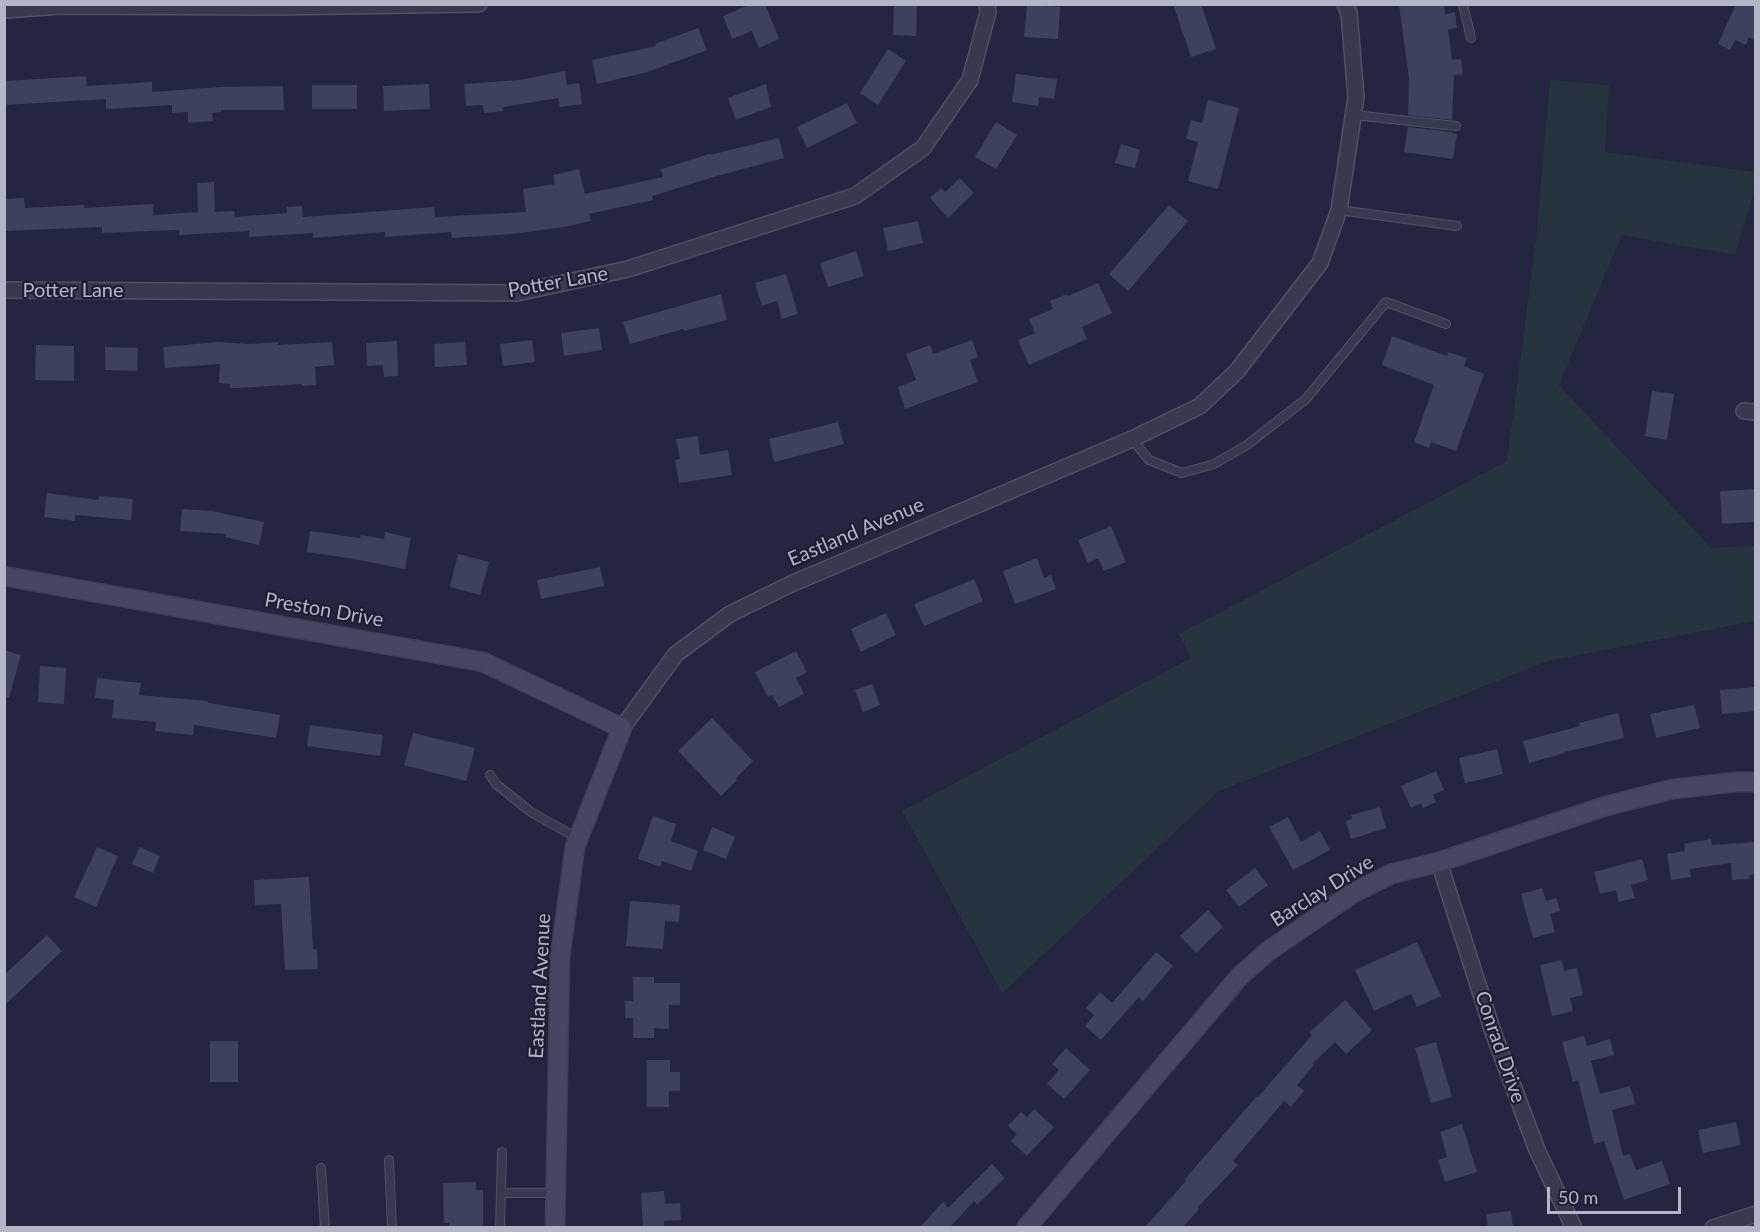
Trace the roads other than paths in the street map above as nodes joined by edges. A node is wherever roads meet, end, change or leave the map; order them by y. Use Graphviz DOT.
graph roads {
  1 [pos="479,4"];
  2 [pos="987,4"];
  3 [pos="1345,4"];
  4 [pos="1463,4"];
  5 [pos="274,6"];
  6 [pos="4,10"];
  7 [pos="1471,38"];
  8 [pos="1354,115"];
  9 [pos="1456,126"];
  10 [pos="1339,210"];
  11 [pos="1457,226"];
  12 [pos="4,290"];
  13 [pos="1446,324"];
  14 [pos="1132,439"];
  15 [pos="4,576"];
  16 [pos="622,728"];
  17 [pos="490,775"];
  18 [pos="1755,782"];
  19 [pos="578,838"];
  20 [pos="1439,862"];
  21 [pos="540,998"];
  22 [pos="559,998"];
  23 [pos="502,1152"];
  24 [pos="389,1160"];
  25 [pos="321,1168"];
  26 [pos="501,1193"];
  27 [pos="555,1193"];
  28 [pos="1755,1214"];
  29 [pos="325,1227"];
  30 [pos="392,1227"];
  31 [pos="501,1227"];
  32 [pos="555,1227"];
  33 [pos="1026,1227"];
  34 [pos="1574,1227"];
  35 [pos="1713,1227"];
  1 -- 5 [label="street"];
  2 -- 12 [label="street, Potter Lane"];
  3 -- 8 [label="street, Eastland Avenue"];
  4 -- 7 [label="lane"];
  5 -- 6 [label="street"];
  8 -- 9 [label="lane"];
  8 -- 10 [label="street, Eastland Avenue"];
  10 -- 11 [label="lane"];
  10 -- 14 [label="street, Eastland Avenue"];
  13 -- 14 [label="lane"];
  14 -- 16 [label="street, Eastland Avenue"];
  15 -- 16 [label="street, Preston Drive"];
  16 -- 19 [label="street, Eastland Avenue"];
  17 -- 19 [label="lane"];
  18 -- 20 [label="street, Barclay Drive"];
  19 -- 22 [label="street, Eastland Avenue"];
  20 -- 33 [label="street, Barclay Drive"];
  20 -- 34 [label="street, Conrad Drive"];
  21 -- 22 [label="lane"];
  22 -- 27 [label="street, Eastland Avenue"];
  23 -- 26 [label="lane"];
  24 -- 30 [label="lane"];
  25 -- 29 [label="lane"];
  26 -- 27 [label="lane"];
  26 -- 31 [label="lane"];
  27 -- 32 [label="street, Eastland Avenue"];
  28 -- 35 [label="street"];
}
